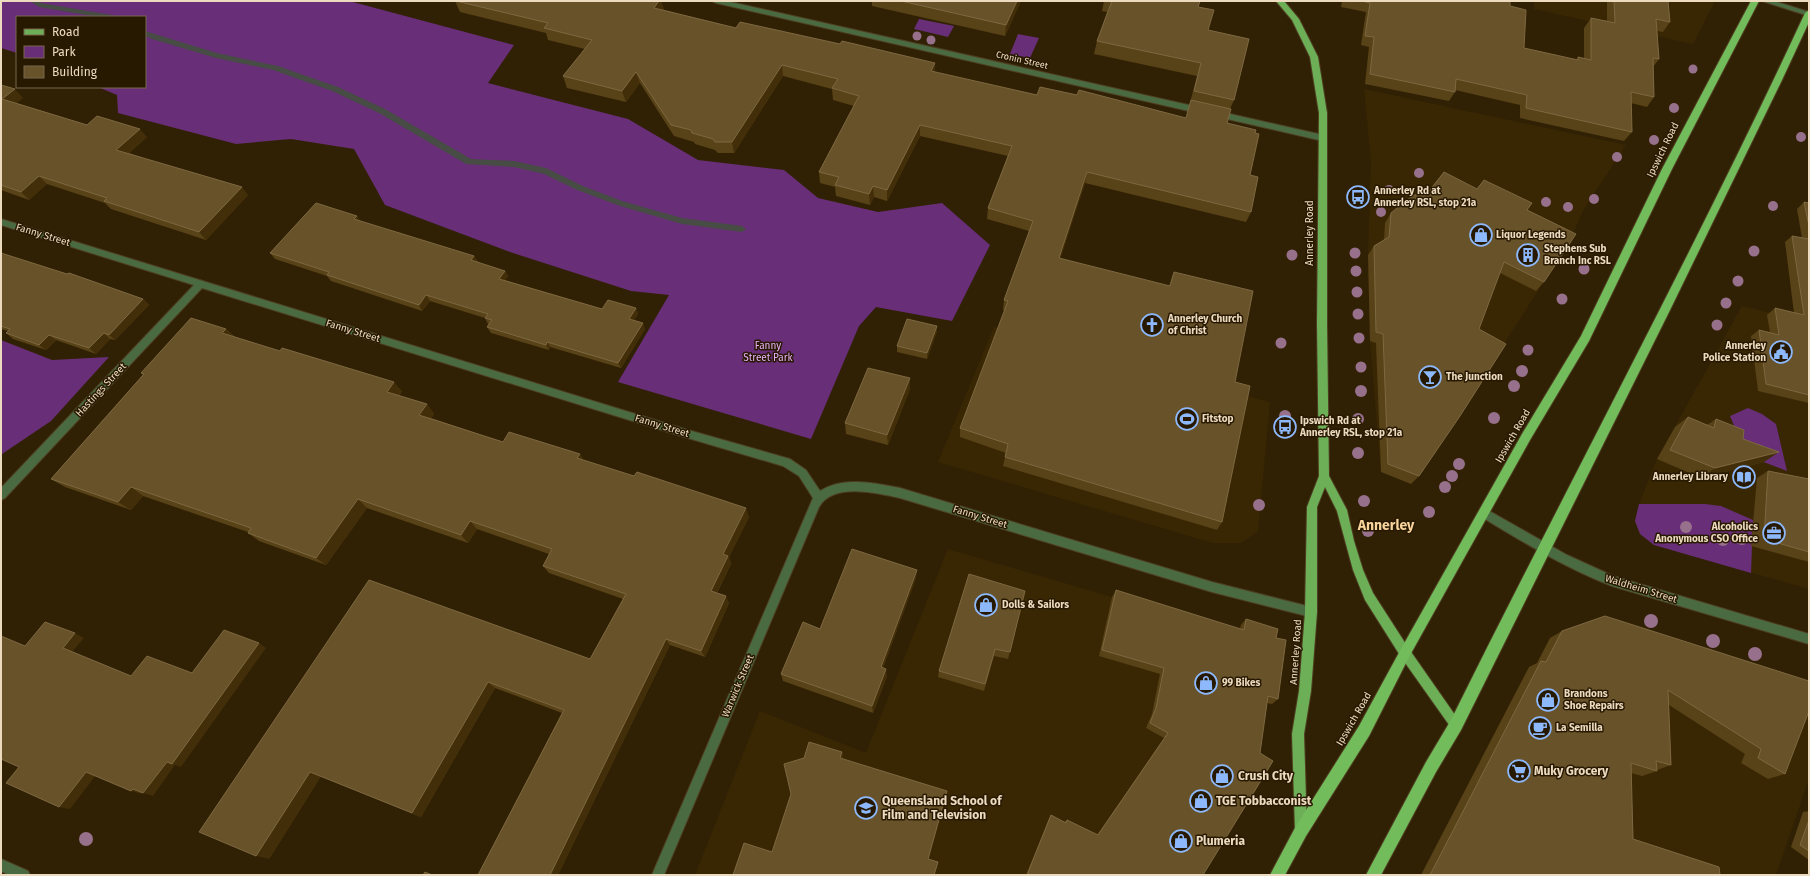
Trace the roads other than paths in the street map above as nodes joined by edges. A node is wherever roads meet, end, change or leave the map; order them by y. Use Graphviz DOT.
graph roads {
  1 [pos="716,1"];
  2 [pos="1280,1"];
  3 [pos="1755,1"];
  4 [pos="1766,1"];
  5 [pos="1809,13"];
  6 [pos="1323,138"];
  7 [pos="1,222"];
  8 [pos="200,284"];
  9 [pos="1324,476"];
  10 [pos="1,496"];
  11 [pos="819,498"];
  12 [pos="1484,513"];
  13 [pos="1544,549"];
  14 [pos="1311,612"];
  15 [pos="1809,638"];
  16 [pos="1405,653"];
  17 [pos="1456,725"];
  18 [pos="1301,831"];
  19 [pos="1,864"];
  20 [pos="24,875"];
  21 [pos="658,875"];
  22 [pos="1277,875"];
  23 [pos="1373,875"];
  1 -- 6 [label="street, Cronin Street"];
  2 -- 6 [label="main road, Annerley Road"];
  3 -- 12 [label="highway, Ipswich Road"];
  4 -- 5 [label="street"];
  5 -- 13 [label="highway"];
  6 -- 9 [label="main road, Annerley Road"];
  7 -- 8 [label="street, Fanny Street"];
  8 -- 10 [label="street, Hastings Street"];
  8 -- 11 [label="street, Fanny Street"];
  9 -- 14 [label="main road, Annerley Road"];
  9 -- 16 [label="main road, Annerley Road"];
  11 -- 14 [label="street, Fanny Street"];
  11 -- 21 [label="street, Warwick Street"];
  12 -- 13 [label="street, Waldheim Street"];
  12 -- 16 [label="highway, Ipswich Road"];
  13 -- 15 [label="street, Waldheim Street"];
  13 -- 17 [label="highway"];
  14 -- 18 [label="main road, Annerley Road"];
  16 -- 17 [label="main road, Annerley Road"];
  16 -- 18 [label="highway, Ipswich Road"];
  17 -- 23 [label="highway"];
  18 -- 22 [label="highway, Ipswich Road"];
  19 -- 20 [label="street"];
}
